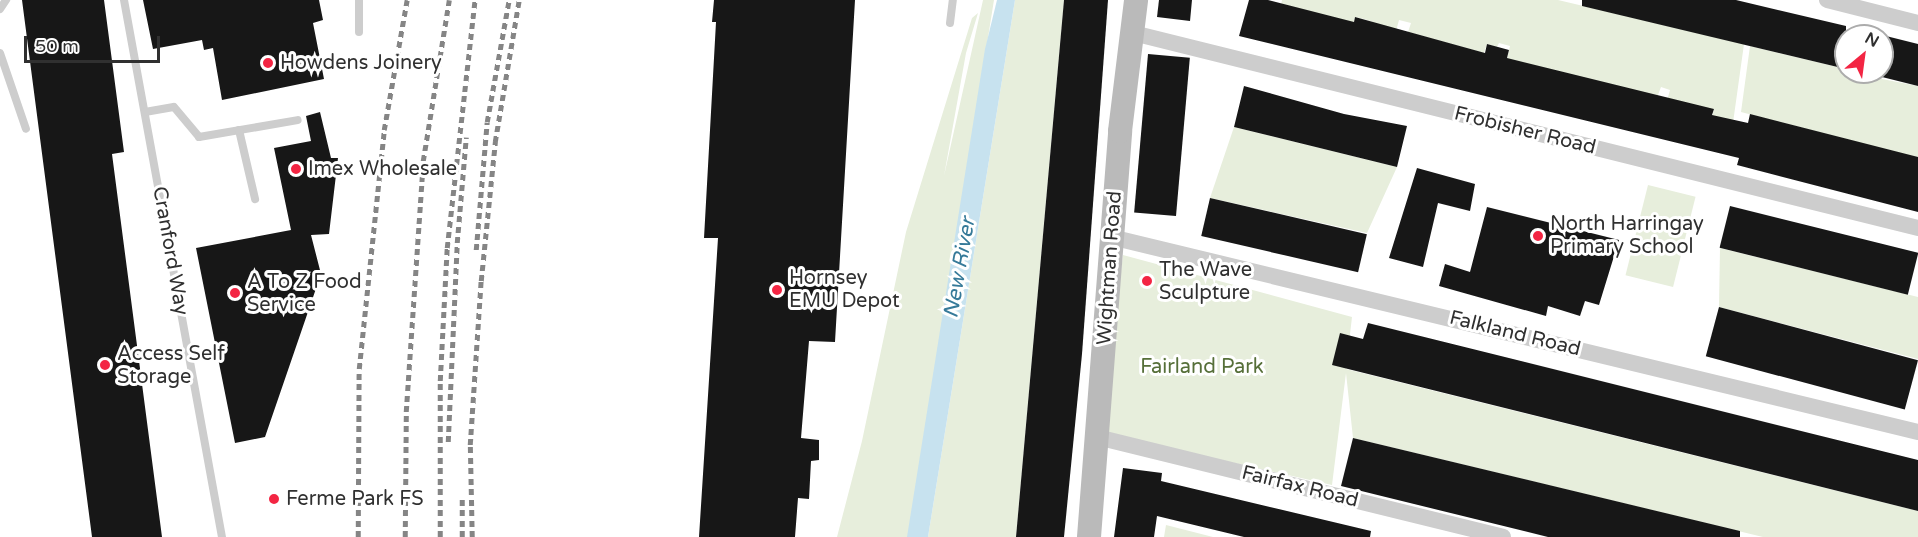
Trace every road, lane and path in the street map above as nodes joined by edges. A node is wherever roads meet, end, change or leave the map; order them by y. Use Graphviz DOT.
graph roads {
  1 [pos="6,0"];
  2 [pos="124,0"];
  3 [pos="359,0"];
  4 [pos="953,0"];
  5 [pos="1136,0"];
  6 [pos="1827,0"];
  7 [pos="0,9"];
  8 [pos="950,23"];
  9 [pos="1918,23"];
  10 [pos="359,32"];
  11 [pos="1133,33"];
  12 [pos="0,53"];
  13 [pos="146,112"];
  14 [pos="297,120"];
  15 [pos="26,129"];
  16 [pos="238,130"];
  17 [pos="255,199"];
  18 [pos="1918,228"];
  19 [pos="1111,237"];
  20 [pos="1918,432"];
  21 [pos="1097,436"];
  22 [pos="222,537"];
  23 [pos="1089,537"];
  24 [pos="1503,537"];
  1 -- 7 [label="lane"];
  2 -- 13 [label="lane, Cranford Way"];
  3 -- 10 [label="lane"];
  4 -- 8 [label="lane"];
  5 -- 11 [label="main road, Wightman Road"];
  6 -- 9 [label="street"];
  11 -- 18 [label="street, Frobisher Road"];
  11 -- 19 [label="main road, Wightman Road"];
  12 -- 15 [label="lane"];
  13 -- 16 [label="lane"];
  13 -- 22 [label="lane, Cranford Way"];
  14 -- 16 [label="lane"];
  16 -- 17 [label="lane"];
  19 -- 20 [label="street, Falkland Road"];
  19 -- 21 [label="main road, Wightman Road"];
  21 -- 23 [label="main road, Wightman Road"];
  21 -- 24 [label="street, Fairfax Road"];
}
